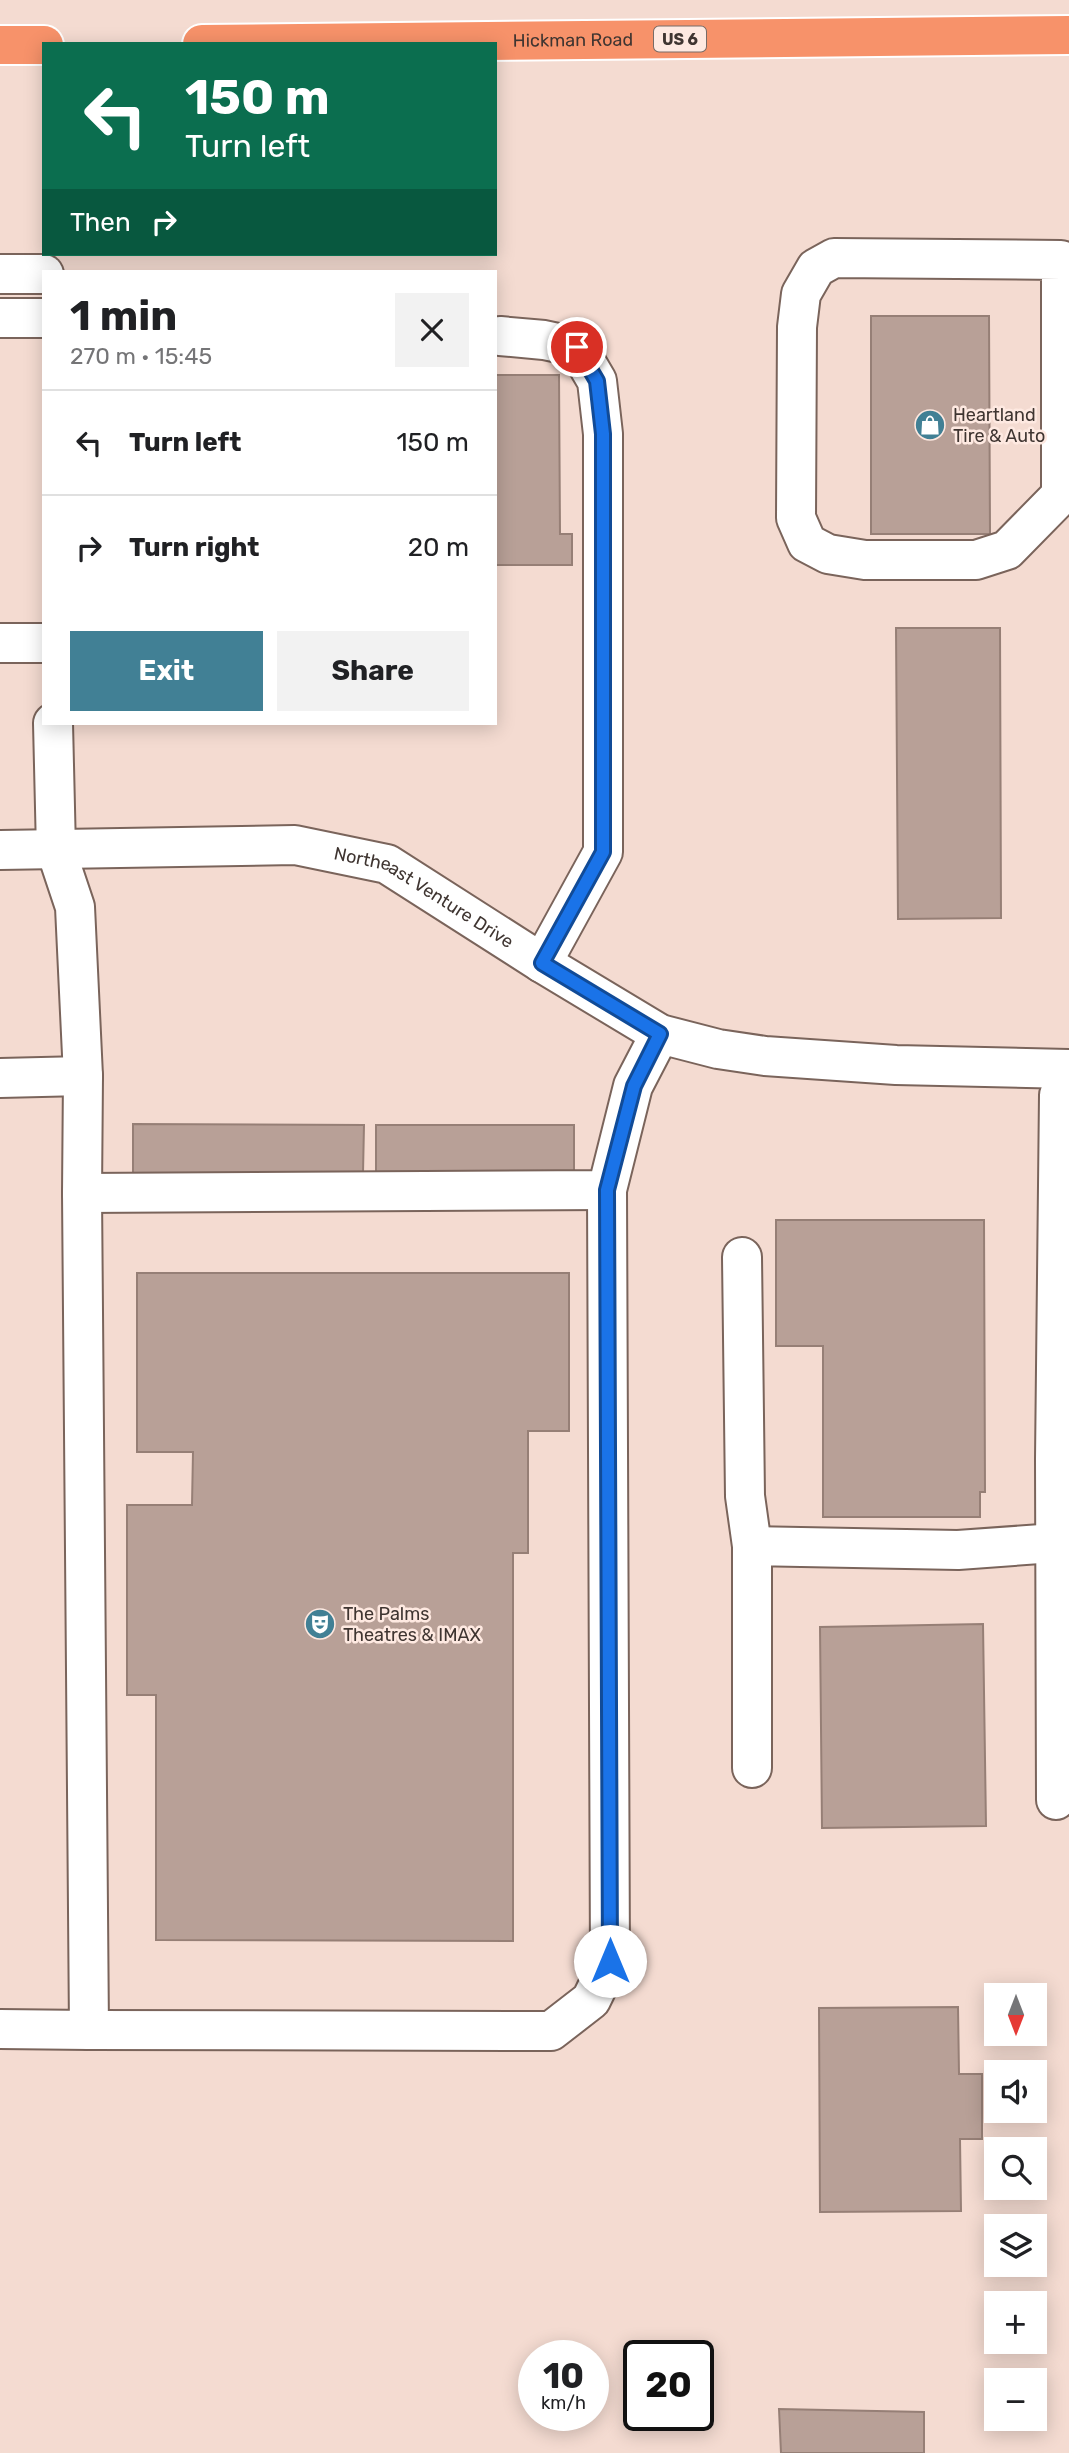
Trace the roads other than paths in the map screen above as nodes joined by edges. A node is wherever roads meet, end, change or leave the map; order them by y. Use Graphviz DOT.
graph roads {
  1 [pos="1069,35"];
  2 [pos="395,42"];
  3 [pos="0,45"];
  4 [pos="42,45"];
  5 [pos="0,274"];
  6 [pos="42,274"];
  7 [pos="0,318"];
  8 [pos="42,318"];
  9 [pos="500,336"];
  10 [pos="1065,495"];
  11 [pos="42,642"];
  12 [pos="0,643"];
  13 [pos="53,725"];
  14 [pos="0,850"];
  15 [pos="56,850"];
  16 [pos="542,963"];
  17 [pos="660,1034"];
  18 [pos="1069,1070"];
  19 [pos="83,1076"];
  20 [pos="0,1078"];
  21 [pos="607,1190"];
  22 [pos="82,1193"];
  23 [pos="742,1257"];
  24 [pos="1062,1542"];
  25 [pos="752,1546"];
  26 [pos="752,1768"];
  27 [pos="1056,1800"];
  28 [pos="0,2029"];
  29 [pos="89,2030"];
  1 -- 2 [label="highway, Hickman Road / US 6"];
  3 -- 4 [label="highway"];
  5 -- 6 [label="street"];
  7 -- 8 [label="street"];
  9 -- 16 [label="street"];
  10 -- 10 [label="street"];
  11 -- 12 [label="street"];
  13 -- 15 [label="street"];
  14 -- 15 [label="street, Northeast Venture Drive"];
  15 -- 16 [label="street, Northeast Venture Drive"];
  15 -- 19 [label="street"];
  16 -- 17 [label="street, Northeast Venture Drive"];
  17 -- 18 [label="street, Northeast Venture Drive"];
  17 -- 21 [label="street"];
  18 -- 24 [label="street"];
  19 -- 20 [label="street"];
  19 -- 22 [label="street"];
  21 -- 22 [label="street"];
  21 -- 29 [label="street"];
  22 -- 29 [label="street"];
  23 -- 25 [label="street"];
  24 -- 25 [label="street"];
  24 -- 27 [label="street"];
  25 -- 26 [label="street"];
  28 -- 29 [label="street"];
}
